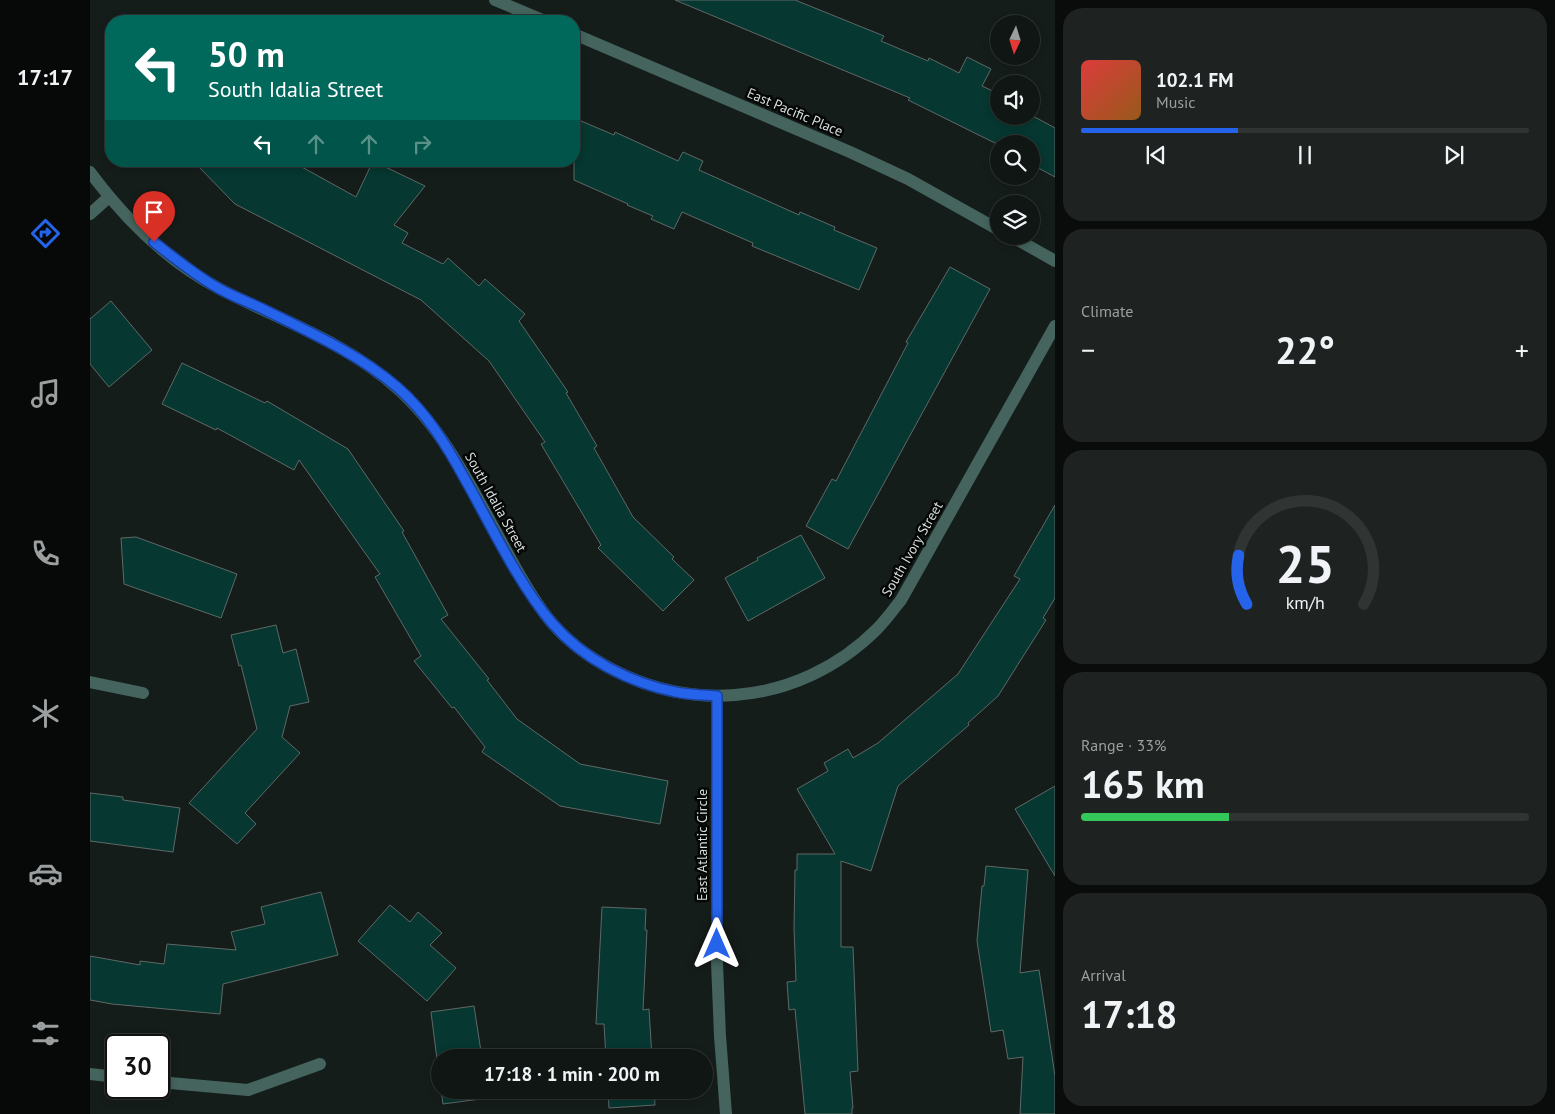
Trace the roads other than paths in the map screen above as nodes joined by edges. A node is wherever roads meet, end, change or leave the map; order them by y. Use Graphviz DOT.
graph roads {
  1 [pos="496,0"];
  2 [pos="531,15"];
  3 [pos="580,37"];
  4 [pos="90,172"];
  5 [pos="109,197"];
  6 [pos="90,214"];
  7 [pos="990,225"];
  8 [pos="1027,245"];
  9 [pos="1055,261"];
  10 [pos="1055,326"];
  11 [pos="90,682"];
  12 [pos="143,693"];
  13 [pos="717,696"];
  14 [pos="320,1064"];
  15 [pos="90,1074"];
  16 [pos="105,1076"];
  17 [pos="170,1083"];
  18 [pos="726,1114"];
  1 -- 2 [label="street"];
  3 -- 7 [label="street, East Pacific Place"];
  4 -- 5 [label="street, South Idalia Street"];
  5 -- 6 [label="street"];
  5 -- 13 [label="street, South Idalia Street"];
  8 -- 9 [label="street"];
  10 -- 13 [label="street, South Ivory Street"];
  11 -- 12 [label="street"];
  13 -- 18 [label="street, East Atlantic Circle"];
  14 -- 17 [label="street"];
  15 -- 16 [label="street"];
}
